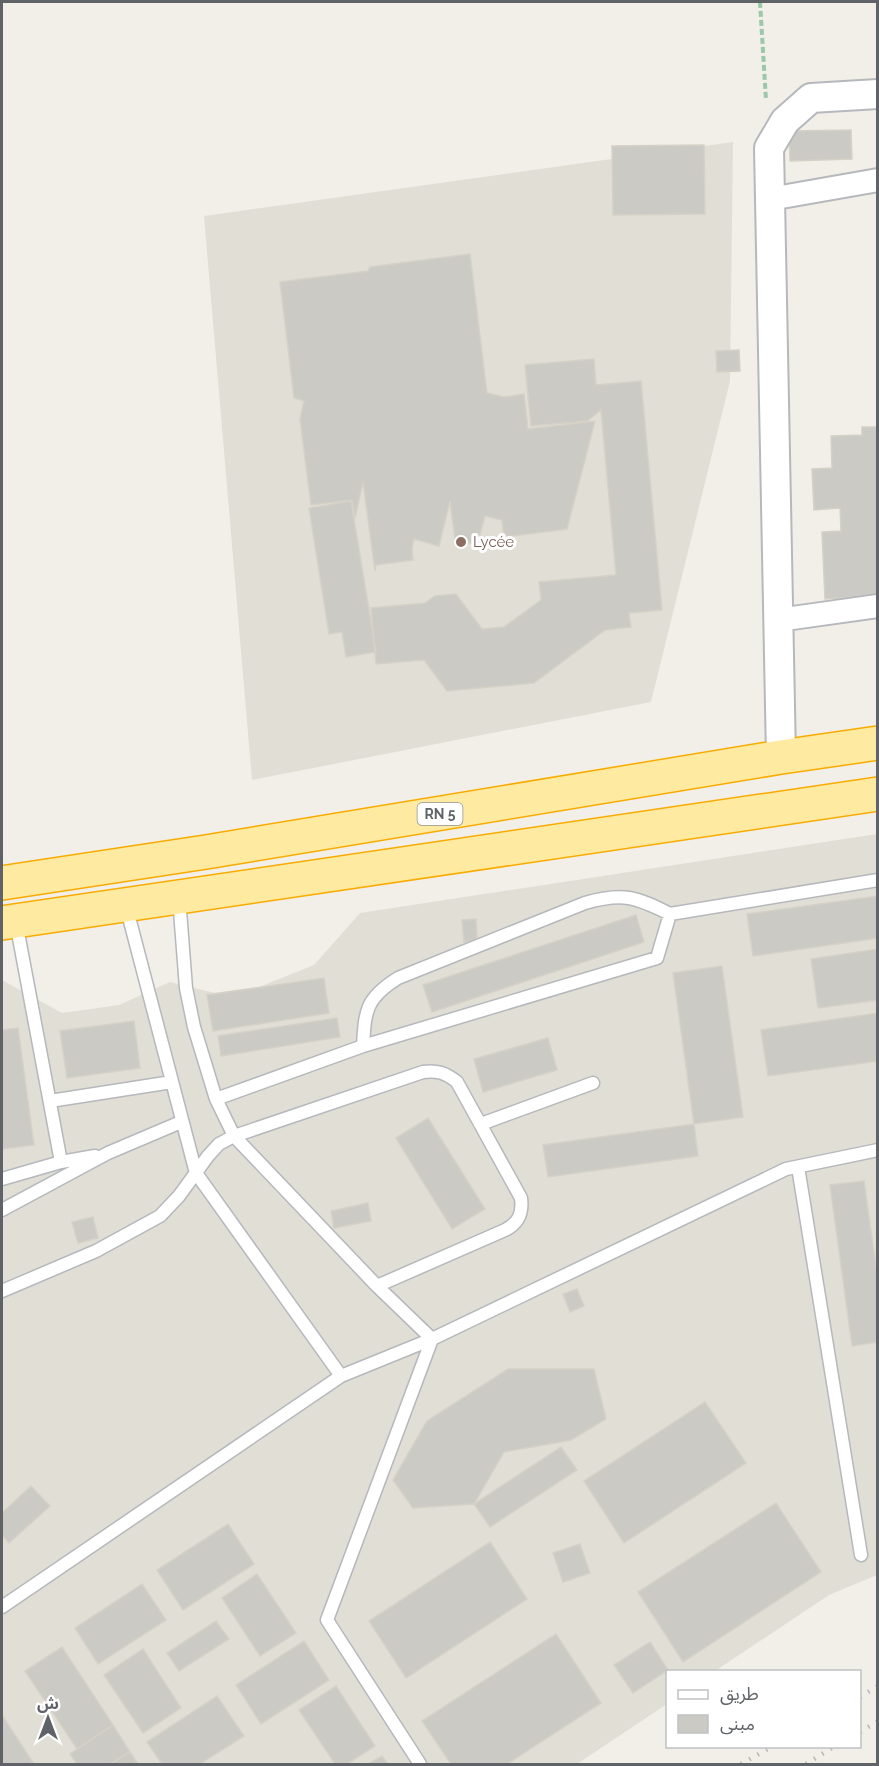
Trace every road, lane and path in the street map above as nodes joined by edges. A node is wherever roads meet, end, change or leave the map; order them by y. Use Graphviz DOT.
graph roads {
  1 [pos="760,2"];
  2 [pos="878,94"];
  3 [pos="769,148"];
  4 [pos="878,180"];
  5 [pos="770,199"];
  6 [pos="878,606"];
  7 [pos="778,620"];
  8 [pos="878,743"];
  9 [pos="781,757"];
  10 [pos="878,794"];
  11 [pos="878,880"];
  12 [pos="2,883"];
  13 [pos="178,897"];
  14 [pos="126,905"];
  15 [pos="670,914"];
  16 [pos="9,922"];
  17 [pos="363,1046"];
  18 [pos="172,1082"];
  19 [pos="592,1083"];
  20 [pos="216,1099"];
  21 [pos="50,1101"];
  22 [pos="181,1122"];
  23 [pos="481,1124"];
  24 [pos="234,1136"];
  25 [pos="878,1150"];
  26 [pos="108,1153"];
  27 [pos="61,1162"];
  28 [pos="798,1167"];
  29 [pos="196,1173"];
  30 [pos="2,1179"];
  31 [pos="2,1210"];
  32 [pos="377,1286"];
  33 [pos="2,1291"];
  34 [pos="432,1339"];
  35 [pos="341,1376"];
  36 [pos="861,1555"];
  37 [pos="2,1607"];
  38 [pos="420,1764"];
  1 -- 3 [label="path"];
  2 -- 3 [label="street"];
  3 -- 5 [label="street"];
  4 -- 5 [label="street"];
  5 -- 7 [label="street"];
  6 -- 7 [label="street"];
  7 -- 9 [label="street"];
  8 -- 9 [label="highway, RN 5"];
  9 -- 12 [label="highway, RN 5"];
  10 -- 13 [label="highway"];
  11 -- 15 [label="lane"];
  13 -- 14 [label="highway"];
  13 -- 20 [label="lane"];
  14 -- 16 [label="highway"];
  14 -- 18 [label="lane"];
  15 -- 17 [label="lane"];
  15 -- 17 [label="lane"];
  16 -- 21 [label="lane"];
  17 -- 20 [label="lane"];
  18 -- 21 [label="lane"];
  18 -- 22 [label="lane"];
  19 -- 23 [label="lane"];
  20 -- 24 [label="lane"];
  21 -- 27 [label="lane"];
  22 -- 26 [label="lane"];
  22 -- 29 [label="lane"];
  23 -- 24 [label="lane"];
  23 -- 32 [label="lane"];
  24 -- 29 [label="lane"];
  24 -- 32 [label="lane"];
  25 -- 28 [label="lane"];
  26 -- 27 [label="lane"];
  26 -- 31 [label="lane"];
  27 -- 30 [label="lane"];
  28 -- 34 [label="lane"];
  28 -- 36 [label="lane"];
  29 -- 33 [label="lane"];
  29 -- 35 [label="lane"];
  32 -- 34 [label="lane"];
  34 -- 35 [label="lane"];
  34 -- 38 [label="lane"];
  35 -- 37 [label="lane"];
}
